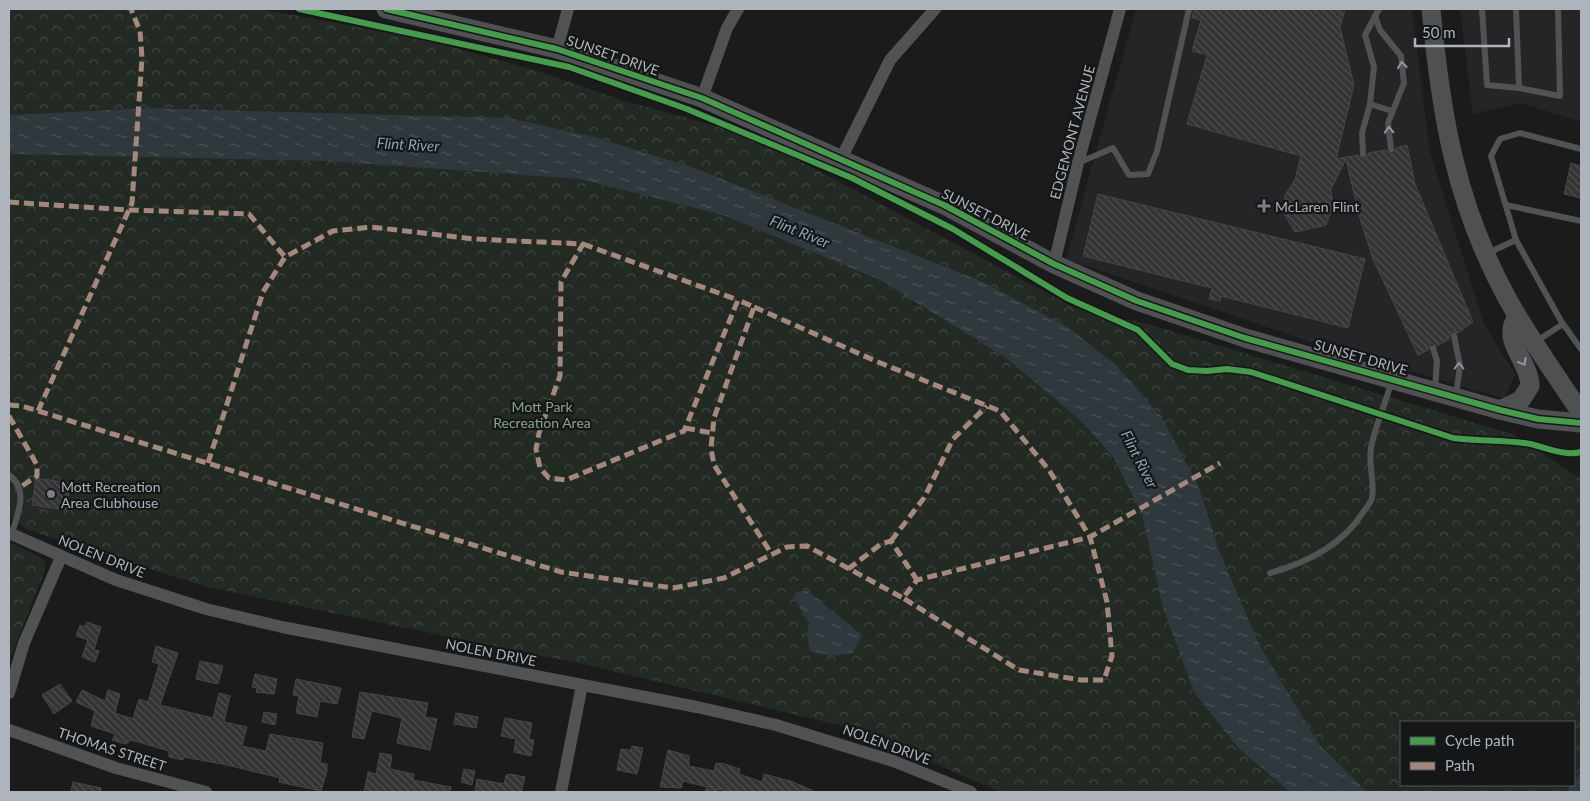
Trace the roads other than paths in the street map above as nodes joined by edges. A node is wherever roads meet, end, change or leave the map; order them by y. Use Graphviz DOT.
graph roads {
  1 [pos="568,9"];
  2 [pos="738,9"];
  3 [pos="935,9"];
  4 [pos="1120,9"];
  5 [pos="1188,9"];
  6 [pos="1379,9"];
  7 [pos="1431,9"];
  8 [pos="1482,9"];
  9 [pos="1516,9"];
  10 [pos="1558,9"];
  11 [pos="394,10"];
  12 [pos="1375,16"];
  13 [pos="557,49"];
  14 [pos="1519,88"];
  15 [pos="702,98"];
  16 [pos="1370,104"];
  17 [pos="1392,111"];
  18 [pos="1391,149"];
  19 [pos="1581,149"];
  20 [pos="1363,154"];
  21 [pos="841,158"];
  22 [pos="1078,164"];
  23 [pos="1506,205"];
  24 [pos="1581,221"];
  25 [pos="1516,240"];
  26 [pos="1486,254"];
  27 [pos="1054,264"];
  28 [pos="1517,317"];
  29 [pos="1563,324"];
  30 [pos="1454,336"];
  31 [pos="1533,342"];
  32 [pos="1433,348"];
  33 [pos="1581,349"];
  34 [pos="1392,378"];
  35 [pos="1435,391"];
  36 [pos="1456,397"];
  37 [pos="1500,410"];
  38 [pos="1581,413"];
  39 [pos="1581,423"];
  40 [pos="9,475"];
  41 [pos="10,533"];
  42 [pos="60,557"];
  43 [pos="1270,573"];
  44 [pos="582,685"];
  45 [pos="9,693"];
  46 [pos="9,730"];
  47 [pos="206,792"];
  48 [pos="561,792"];
  49 [pos="971,792"];
  1 -- 13 [label="street"];
  2 -- 15 [label="street"];
  3 -- 21 [label="street"];
  4 -- 22 [label="street, EDGEMONT AVENUE"];
  5 -- 22 [label="lane"];
  6 -- 12 [label="lane"];
  7 -- 26 [label="street"];
  8 -- 14 [label="lane"];
  9 -- 14 [label="lane"];
  10 -- 14 [label="lane"];
  11 -- 13 [label="street, SUNSET DRIVE"];
  12 -- 16 [label="lane"];
  17 -- 12 [label="lane, one-way"];
  13 -- 15 [label="street, SUNSET DRIVE"];
  15 -- 21 [label="street, SUNSET DRIVE"];
  16 -- 17 [label="lane"];
  16 -- 20 [label="lane"];
  18 -- 17 [label="lane, one-way"];
  19 -- 23 [label="lane"];
  21 -- 27 [label="street, SUNSET DRIVE"];
  22 -- 27 [label="street, EDGEMONT AVENUE"];
  23 -- 24 [label="lane"];
  23 -- 25 [label="lane"];
  25 -- 26 [label="lane"];
  25 -- 29 [label="lane"];
  26 -- 28 [label="street"];
  27 -- 34 [label="street, SUNSET DRIVE"];
  28 -- 31 [label="street"];
  28 -- 37 [label="street, one-way"];
  29 -- 31 [label="lane"];
  29 -- 33 [label="lane"];
  36 -- 30 [label="lane, one-way"];
  31 -- 38 [label="street"];
  32 -- 35 [label="lane"];
  34 -- 35 [label="street, SUNSET DRIVE"];
  34 -- 43 [label="lane"];
  35 -- 36 [label="street, SUNSET DRIVE"];
  36 -- 37 [label="street, SUNSET DRIVE"];
  37 -- 39 [label="street, SUNSET DRIVE"];
  40 -- 41 [label="lane"];
  41 -- 42 [label="street, NOLEN DRIVE"];
  42 -- 44 [label="street, NOLEN DRIVE"];
  42 -- 45 [label="street"];
  44 -- 48 [label="street"];
  44 -- 49 [label="street, NOLEN DRIVE"];
  46 -- 47 [label="street, THOMAS STREET"];
}
